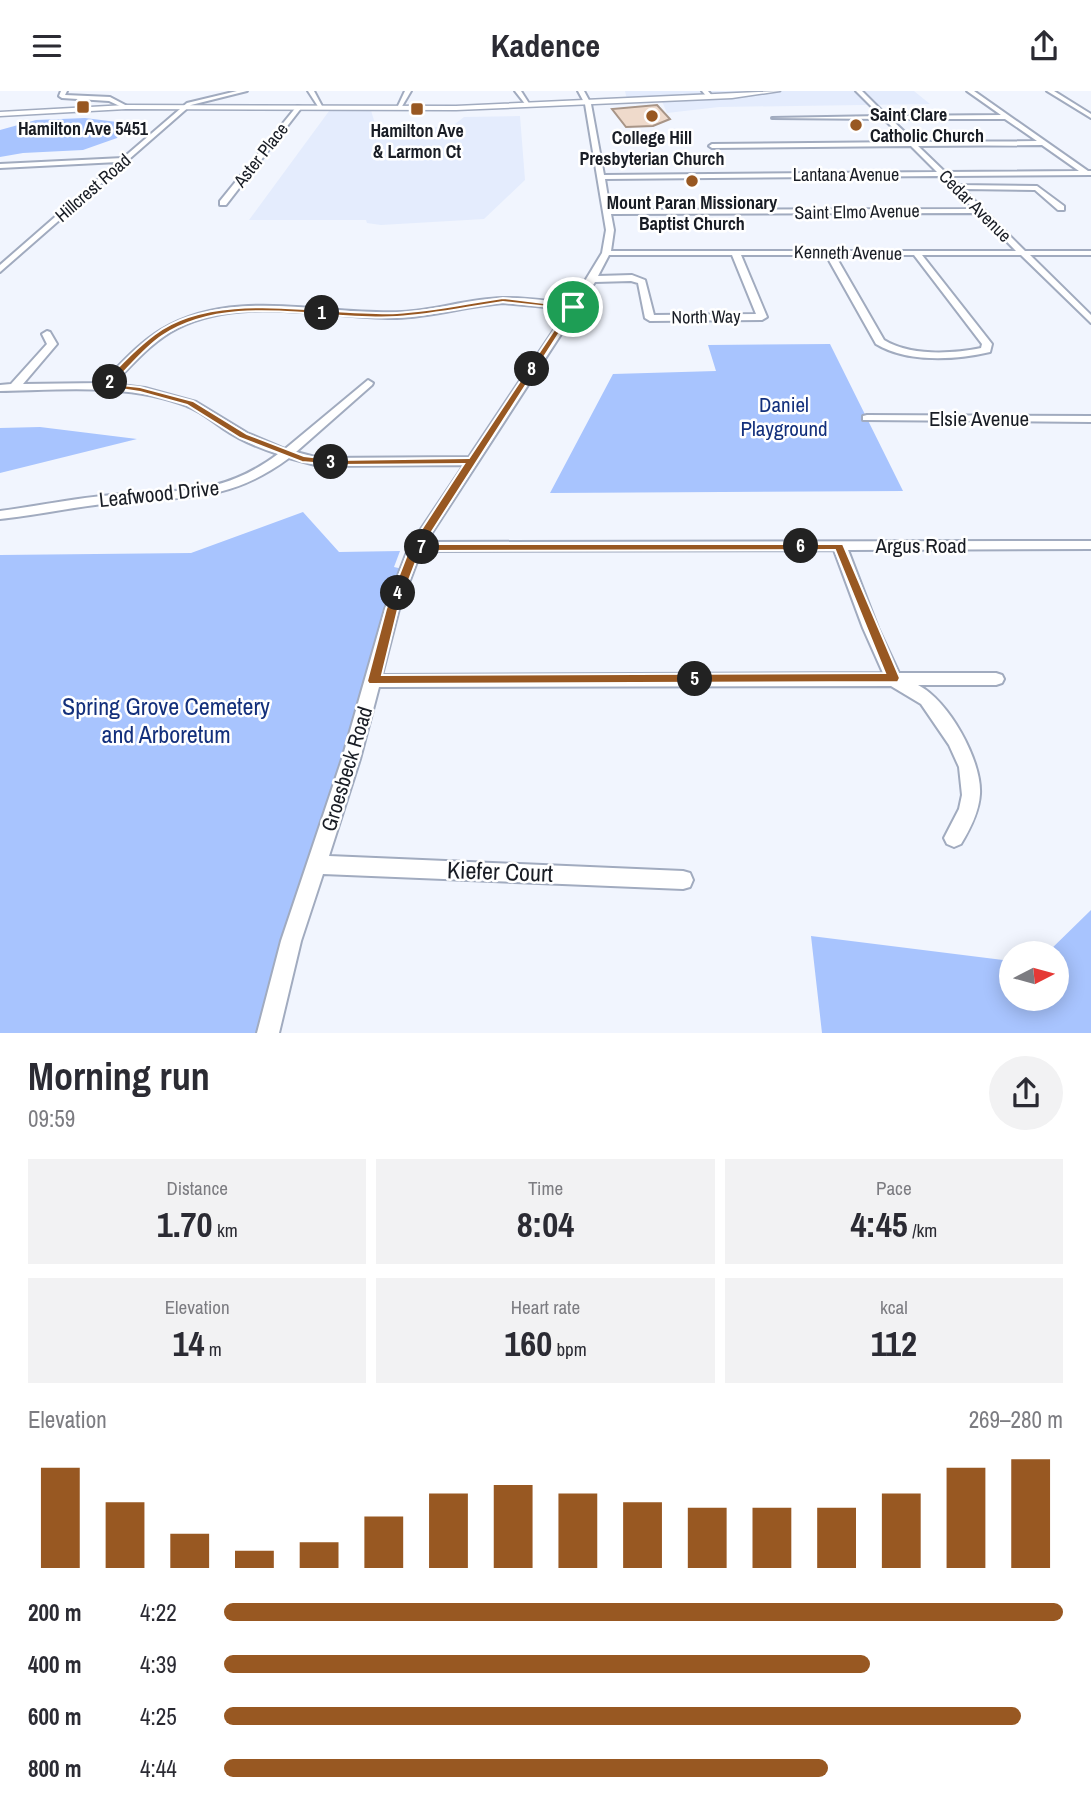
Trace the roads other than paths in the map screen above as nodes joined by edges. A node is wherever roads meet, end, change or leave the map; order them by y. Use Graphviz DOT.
graph roads {
  1 [pos="244,91"];
  2 [pos="311,91"];
  3 [pos="408,91"];
  4 [pos="519,91"];
  5 [pos="581,91"];
  6 [pos="777,91"];
  7 [pos="859,91"];
  8 [pos="970,91"];
  9 [pos="1050,91"];
  10 [pos="63,93"];
  11 [pos="707,94"];
  12 [pos="586,102"];
  13 [pos="528,104"];
  14 [pos="126,107"];
  15 [pos="185,107"];
  16 [pos="299,107"];
  17 [pos="321,107"];
  18 [pos="399,107"];
  19 [pos="0,114"];
  20 [pos="1091,116"];
  21 [pos="1007,117"];
  22 [pos="775,118"];
  23 [pos="886,118"];
  24 [pos="912,143"];
  25 [pos="1042,143"];
  26 [pos="712,146"];
  27 [pos="125,160"];
  28 [pos="0,166"];
  29 [pos="1088,173"];
  30 [pos="943,174"];
  31 [pos="601,177"];
  32 [pos="957,187"];
  33 [pos="223,203"];
  34 [pos="1061,208"];
  35 [pos="980,211"];
  36 [pos="607,212"];
  37 [pos="1021,252"];
  38 [pos="606,253"];
  39 [pos="735,253"];
  40 [pos="829,253"];
  41 [pos="916,253"];
  42 [pos="1091,253"];
  43 [pos="0,269"];
  44 [pos="592,279"];
  45 [pos="1078,306"];
  46 [pos="1091,306"];
  47 [pos="573,307"];
  48 [pos="1091,320"];
  49 [pos="47,334"];
  50 [pos="368,383"];
  51 [pos="105,386"];
  52 [pos="0,388"];
  53 [pos="14,388"];
  54 [pos="867,418"];
  55 [pos="1091,419"];
  56 [pos="286,453"];
  57 [pos="471,461"];
  58 [pos="0,515"];
  59 [pos="1091,545"];
  60 [pos="839,546"];
  61 [pos="416,547"];
  62 [pos="893,678"];
  63 [pos="996,679"];
  64 [pos="374,681"];
  65 [pos="954,838"];
  66 [pos="317,865"];
  67 [pos="683,880"];
  68 [pos="268,1033"];
  1 -- 15 [label="street"];
  2 -- 17 [label="street"];
  3 -- 18 [label="street"];
  4 -- 13 [label="street"];
  5 -- 12 [label="street, Groesbeck Road"];
  6 -- 11 [label="main road"];
  7 -- 23 [label="street, Cedar Avenue"];
  8 -- 21 [label="street"];
  9 -- 20 [label="street"];
  10 -- 14 [label="street"];
  11 -- 12 [label="main road"];
  12 -- 13 [label="main road"];
  12 -- 31 [label="street, Groesbeck Road"];
  13 -- 18 [label="main road"];
  14 -- 15 [label="main road"];
  14 -- 19 [label="main road"];
  15 -- 16 [label="main road"];
  15 -- 27 [label="street, Hillcrest Road"];
  16 -- 17 [label="main road"];
  16 -- 33 [label="street, Aster Place"];
  17 -- 18 [label="main road"];
  21 -- 23 [label="street"];
  21 -- 25 [label="street"];
  22 -- 23 [label="street"];
  23 -- 24 [label="street, Cedar Avenue"];
  24 -- 25 [label="street"];
  24 -- 26 [label="street"];
  24 -- 30 [label="street, Cedar Avenue"];
  25 -- 29 [label="street"];
  27 -- 28 [label="street"];
  27 -- 43 [label="street, Hillcrest Road"];
  29 -- 30 [label="street, Lantana Avenue"];
  30 -- 31 [label="street, Lantana Avenue"];
  30 -- 32 [label="street, Cedar Avenue"];
  31 -- 36 [label="street, Groesbeck Road"];
  32 -- 34 [label="street"];
  32 -- 35 [label="street, Cedar Avenue"];
  35 -- 36 [label="street, Saint Elmo Avenue"];
  35 -- 37 [label="street, Cedar Avenue"];
  36 -- 38 [label="street, Groesbeck Road"];
  37 -- 41 [label="street, Kenneth Avenue"];
  37 -- 42 [label="street, Kenneth Avenue"];
  37 -- 45 [label="street, Cedar Avenue"];
  38 -- 39 [label="street, Kenneth Avenue"];
  38 -- 44 [label="street, Groesbeck Road"];
  39 -- 40 [label="street, Kenneth Avenue"];
  39 -- 44 [label="street, North Way"];
  40 -- 41 [label="street, Kenneth Avenue"];
  40 -- 41 [label="street"];
  44 -- 47 [label="street, Groesbeck Road"];
  45 -- 46 [label="street"];
  45 -- 48 [label="street, Cedar Avenue"];
  47 -- 51 [label="street"];
  47 -- 57 [label="street, Groesbeck Road"];
  49 -- 53 [label="street"];
  50 -- 56 [label="street, Leafwood Drive"];
  51 -- 53 [label="street"];
  51 -- 56 [label="street"];
  52 -- 53 [label="street"];
  54 -- 55 [label="street, Elsie Avenue"];
  56 -- 57 [label="street"];
  56 -- 58 [label="street, Leafwood Drive"];
  57 -- 61 [label="street, Groesbeck Road"];
  59 -- 60 [label="street, Argus Road"];
  60 -- 61 [label="street, Argus Road"];
  60 -- 62 [label="street"];
  61 -- 64 [label="street, Groesbeck Road"];
  62 -- 63 [label="street"];
  62 -- 64 [label="street"];
  62 -- 65 [label="street"];
  64 -- 66 [label="street, Groesbeck Road"];
  66 -- 67 [label="street, Kiefer Court"];
  66 -- 68 [label="street, Groesbeck Road"];
}
